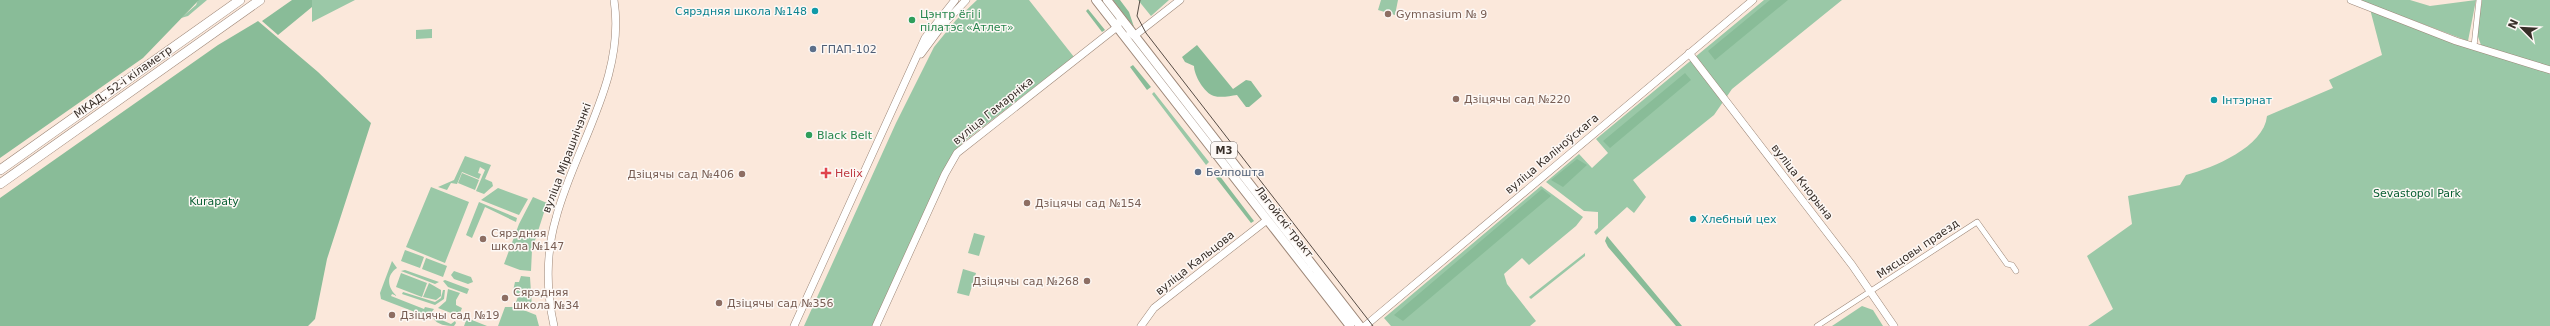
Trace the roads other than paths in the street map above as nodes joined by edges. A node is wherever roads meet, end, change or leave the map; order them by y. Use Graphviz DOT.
graph roads {
  1 [pos="240,0"];
  2 [pos="260,0"];
  3 [pos="614,0"];
  4 [pos="955,0"];
  5 [pos="966,0"];
  6 [pos="1096,0"];
  7 [pos="1107,0"];
  8 [pos="1180,0"];
  9 [pos="1753,0"];
  10 [pos="2351,0"];
  11 [pos="2479,0"];
  12 [pos="1121,18"];
  13 [pos="1117,27"];
  14 [pos="1134,36"];
  15 [pos="2474,46"];
  16 [pos="1689,53"];
  17 [pos="910,68"];
  18 [pos="2550,70"];
  19 [pos="1216,139"];
  20 [pos="1210,145"];
  21 [pos="0,170"];
  22 [pos="0,184"];
  23 [pos="1270,218"];
  24 [pos="2016,271"];
  25 [pos="1871,292"];
  26 [pos="1143,324"];
  27 [pos="554,326"];
  28 [pos="794,326"];
  29 [pos="876,326"];
  30 [pos="1350,326"];
  31 [pos="1360,326"];
  32 [pos="1365,326"];
  33 [pos="1817,326"];
  34 [pos="1894,326"];
  1 -- 21 [label="highway, МКАД, 52-і кіламетр"];
  2 -- 22 [label="highway, МКАД, 52-і кіламетр"];
  3 -- 27 [label="main road, вуліца Мірашнічэнкі"];
  4 -- 17 [label="main road"];
  5 -- 17 [label="main road"];
  6 -- 13 [label="main road, Лагойскі тракт / М3"];
  7 -- 12 [label="main road, Лагойскі тракт / М3"];
  8 -- 14 [label="main road"];
  9 -- 16 [label="main road, вуліца Каліноўскага"];
  10 -- 15 [label="main road"];
  11 -- 15 [label="street"];
  12 -- 13 [label="main road"];
  12 -- 14 [label="main road, Лагойскі тракт / М3"];
  13 -- 14 [label="main road"];
  13 -- 20 [label="main road, Лагойскі тракт / М3"];
  13 -- 29 [label="main road, вуліца Гамарніка"];
  14 -- 19 [label="main road, Лагойскі тракт / М3"];
  15 -- 18 [label="main road"];
  16 -- 25 [label="main road, вуліца Кнорына"];
  16 -- 32 [label="main road, вуліца Каліноўскага"];
  17 -- 28 [label="main road"];
  19 -- 20 [label="main road"];
  19 -- 23 [label="main road, Лагойскі тракт / М3"];
  20 -- 23 [label="main road, Лагойскі тракт / М3"];
  23 -- 26 [label="main road, вуліца Кальцова"];
  23 -- 30 [label="main road, Лагойскі тракт / М3"];
  23 -- 31 [label="main road, Лагойскі тракт / М3"];
  24 -- 25 [label="street, Мясцовы праезд"];
  25 -- 33 [label="street, Мясцовы праезд"];
  25 -- 34 [label="main road, вуліца Кнорына"];
}
